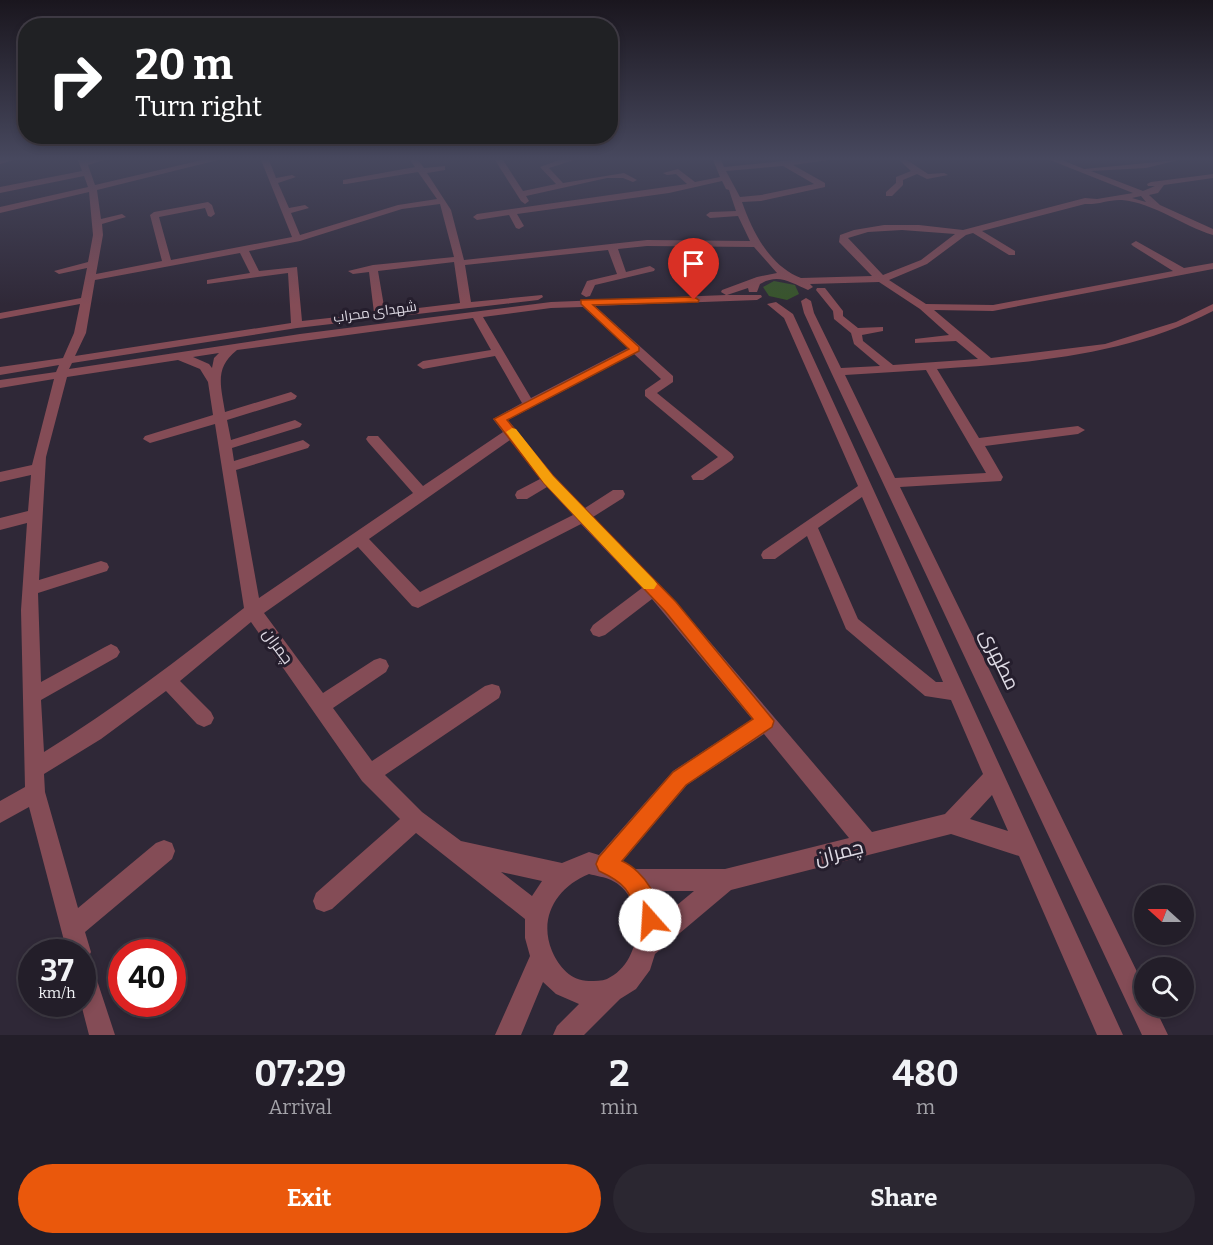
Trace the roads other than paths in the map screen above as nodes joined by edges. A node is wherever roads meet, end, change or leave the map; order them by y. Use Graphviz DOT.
graph roads {
  1 [pos="96,208"];
  2 [pos="190,208"];
  3 [pos="209,208"];
  4 [pos="303,208"];
  5 [pos="382,208"];
  6 [pos="446,208"];
  7 [pos="542,208"];
  8 [pos="739,208"];
  9 [pos="1057,208"];
  10 [pos="1160,208"];
  11 [pos="531,210"];
  12 [pos="287,211"];
  13 [pos="512,213"];
  14 [pos="741,213"];
  15 [pos="211,214"];
  16 [pos="710,215"];
  17 [pos="122,217"];
  18 [pos="477,217"];
  19 [pos="99,222"];
  20 [pos="519,226"];
  21 [pos="974,230"];
  22 [pos="1212,231"];
  23 [pos="963,233"];
  24 [pos="297,239"];
  25 [pos="755,244"];
  26 [pos="1136,244"];
  27 [pos="612,247"];
  28 [pos="243,249"];
  29 [pos="1012,253"];
  30 [pos="765,257"];
  31 [pos="459,261"];
  32 [pos="92,264"];
  33 [pos="168,265"];
  34 [pos="1213,266"];
  35 [pos="374,268"];
  36 [pos="650,269"];
  37 [pos="59,271"];
  38 [pos="353,271"];
  39 [pos="1183,272"];
  40 [pos="256,275"];
  41 [pos="622,275"];
  42 [pos="768,276"];
  43 [pos="788,277"];
  44 [pos="90,278"];
  45 [pos="882,279"];
  46 [pos="801,281"];
  47 [pos="853,281"];
  48 [pos="211,282"];
  49 [pos="755,282"];
  50 [pos="813,295"];
  51 [pos="612,297"];
  52 [pos="586,298"];
  53 [pos="85,300"];
  54 [pos="765,301"];
  55 [pos="466,305"];
  56 [pos="924,307"];
  57 [pos="1213,307"];
  58 [pos="0,316"];
  59 [pos="380,316"];
  60 [pos="477,316"];
  61 [pos="332,320"];
  62 [pos="297,325"];
  63 [pos="814,325"];
  64 [pos="794,327"];
  65 [pos="879,329"];
  66 [pos="856,332"];
  67 [pos="329,334"];
  68 [pos="959,337"];
  69 [pos="919,341"];
  70 [pos="234,347"];
  71 [pos="635,349"];
  72 [pos="498,352"];
  73 [pos="177,355"];
  74 [pos="988,362"];
  75 [pos="423,365"];
  76 [pos="929,365"];
  77 [pos="65,366"];
  78 [pos="891,368"];
  79 [pos="837,372"];
  80 [pos="0,382"];
  81 [pos="214,382"];
  82 [pos="291,396"];
  83 [pos="529,404"];
  84 [pos="220,417"];
  85 [pos="295,424"];
  86 [pos="1078,430"];
  87 [pos="512,432"];
  88 [pos="150,439"];
  89 [pos="372,439"];
  90 [pos="976,443"];
  91 [pos="303,445"];
  92 [pos="225,446"];
  93 [pos="38,468"];
  94 [pos="228,468"];
  95 [pos="698,476"];
  96 [pos="0,477"];
  97 [pos="549,480"];
  98 [pos="890,483"];
  99 [pos="866,487"];
  100 [pos="422,494"];
  101 [pos="522,495"];
  102 [pos="618,495"];
  103 [pos="35,515"];
  104 [pos="585,515"];
  105 [pos="0,524"];
  106 [pos="810,526"];
  107 [pos="359,538"];
  108 [pos="769,555"];
  109 [pos="101,567"];
  110 [pos="30,589"];
  111 [pos="653,589"];
  112 [pos="253,610"];
  113 [pos="599,630"];
  114 [pos="111,652"];
  115 [pos="380,666"];
  116 [pos="167,680"];
  117 [pos="492,692"];
  118 [pos="958,692"];
  119 [pos="32,696"];
  120 [pos="321,705"];
  121 [pos="204,718"];
  122 [pos="766,721"];
  123 [pos="34,769"];
  124 [pos="369,774"];
  125 [pos="995,777"];
  126 [pos="35,792"];
  127 [pos="0,813"];
  128 [pos="415,819"];
  129 [pos="951,823"];
  130 [pos="869,845"];
  131 [pos="1024,847"];
  132 [pos="164,851"];
  133 [pos="458,851"];
  134 [pos="606,864"];
  135 [pos="562,874"];
  136 [pos="631,880"];
  137 [pos="725,880"];
  138 [pos="324,901"];
  139 [pos="537,914"];
  140 [pos="72,928"];
  141 [pos="75,939"];
  142 [pos="647,946"];
  143 [pos="541,959"];
  144 [pos="612,991"];
  145 [pos="96,1014"];
  146 [pos="102,1035"];
  147 [pos="508,1035"];
  148 [pos="566,1035"];
  149 [pos="1110,1035"];
  150 [pos="1155,1035"];
  1 -- 19 [label="street"];
  2 -- 33 [label="street"];
  3 -- 15 [label="street"];
  4 -- 12 [label="street"];
  5 -- 24 [label="street"];
  6 -- 31 [label="street"];
  7 -- 11 [label="street"];
  8 -- 14 [label="street"];
  9 -- 21 [label="street"];
  10 -- 22 [label="street"];
  11 -- 13 [label="street"];
  12 -- 24 [label="street"];
  13 -- 18 [label="street"];
  13 -- 20 [label="street"];
  14 -- 16 [label="street"];
  14 -- 25 [label="street"];
  17 -- 19 [label="street"];
  19 -- 32 [label="street"];
  21 -- 23 [label="street"];
  21 -- 29 [label="street"];
  23 -- 45 [label="street"];
  23 -- 45 [label="street"];
  24 -- 28 [label="street"];
  25 -- 27 [label="street"];
  25 -- 30 [label="street"];
  26 -- 39 [label="street"];
  27 -- 31 [label="street"];
  27 -- 41 [label="street"];
  28 -- 33 [label="street"];
  28 -- 40 [label="street"];
  30 -- 42 [label="street"];
  30 -- 43 [label="street"];
  31 -- 35 [label="street"];
  31 -- 55 [label="street"];
  32 -- 37 [label="street"];
  32 -- 44 [label="street"];
  33 -- 44 [label="street"];
  34 -- 39 [label="street"];
  35 -- 38 [label="street"];
  35 -- 59 [label="street"];
  36 -- 41 [label="street"];
  39 -- 56 [label="street"];
  40 -- 48 [label="street"];
  40 -- 62 [label="street"];
  41 -- 52 [label="street"];
  42 -- 43 [label="street"];
  42 -- 49 [label="street, شهدای محراب"];
  43 -- 46 [label="street"];
  44 -- 53 [label="street"];
  45 -- 47 [label="street"];
  45 -- 56 [label="street"];
  46 -- 47 [label="street"];
  46 -- 50 [label="street"];
  47 -- 50 [label="street, شهدای محراب"];
  49 -- 51 [label="street, شهدای محراب"];
  49 -- 54 [label="street"];
  50 -- 54 [label="street, شهدای محراب"];
  50 -- 63 [label="street, مطهری"];
  50 -- 66 [label="street"];
  51 -- 52 [label="street, شهدای محراب"];
  51 -- 54 [label="street, شهدای محراب"];
  52 -- 55 [label="street, شهدای محراب"];
  52 -- 60 [label="street, شهدای محراب"];
  52 -- 71 [label="street"];
  53 -- 58 [label="street"];
  53 -- 77 [label="street"];
  54 -- 64 [label="street"];
  55 -- 59 [label="street, شهدای محراب"];
  56 -- 68 [label="street"];
  57 -- 74 [label="street"];
  59 -- 61 [label="street, شهدای محراب"];
  60 -- 67 [label="street, شهدای محراب"];
  60 -- 72 [label="street"];
  61 -- 62 [label="street, شهدای محراب"];
  61 -- 67 [label="street"];
  62 -- 77 [label="street, شهدای محراب"];
  63 -- 64 [label="street"];
  63 -- 79 [label="street, مطهری"];
  64 -- 99 [label="street"];
  65 -- 66 [label="street"];
  66 -- 78 [label="street"];
  67 -- 70 [label="street, شهدای محراب"];
  68 -- 69 [label="street"];
  68 -- 74 [label="street"];
  70 -- 73 [label="street, شهدای محراب"];
  70 -- 81 [label="street"];
  71 -- 83 [label="street"];
  71 -- 95 [label="street"];
  72 -- 75 [label="street"];
  72 -- 83 [label="street"];
  73 -- 77 [label="street, شهدای محراب"];
  73 -- 81 [label="street"];
  74 -- 76 [label="street"];
  76 -- 78 [label="street"];
  76 -- 90 [label="street"];
  77 -- 80 [label="street, شهدای محراب"];
  77 -- 93 [label="street"];
  78 -- 79 [label="street"];
  79 -- 98 [label="street, مطهری"];
  81 -- 84 [label="street, چمران"];
  82 -- 84 [label="street"];
  83 -- 87 [label="street"];
  84 -- 88 [label="street"];
  84 -- 92 [label="street, چمران"];
  85 -- 92 [label="street"];
  86 -- 90 [label="street"];
  87 -- 97 [label="street"];
  87 -- 100 [label="street"];
  89 -- 100 [label="street"];
  90 -- 98 [label="street"];
  91 -- 94 [label="street"];
  92 -- 94 [label="street, چمران"];
  93 -- 96 [label="street"];
  93 -- 103 [label="street"];
  94 -- 112 [label="street, چمران"];
  97 -- 101 [label="street"];
  97 -- 104 [label="street"];
  98 -- 150 [label="street, مطهری"];
  99 -- 106 [label="street"];
  99 -- 118 [label="street"];
  100 -- 107 [label="street"];
  102 -- 104 [label="street"];
  103 -- 105 [label="street"];
  103 -- 110 [label="street"];
  104 -- 107 [label="street"];
  104 -- 111 [label="street"];
  106 -- 108 [label="street"];
  106 -- 118 [label="street"];
  107 -- 112 [label="street"];
  109 -- 110 [label="street"];
  110 -- 119 [label="street"];
  111 -- 113 [label="street"];
  111 -- 122 [label="street"];
  112 -- 116 [label="street"];
  112 -- 120 [label="street, چمران"];
  114 -- 119 [label="street"];
  115 -- 120 [label="street"];
  116 -- 121 [label="street"];
  116 -- 123 [label="street"];
  117 -- 124 [label="street"];
  118 -- 125 [label="street"];
  119 -- 123 [label="street"];
  120 -- 124 [label="street, چمران"];
  122 -- 130 [label="street"];
  122 -- 134 [label="street"];
  123 -- 126 [label="street"];
  124 -- 128 [label="street, چمران"];
  125 -- 129 [label="street"];
  125 -- 131 [label="street"];
  126 -- 127 [label="street"];
  126 -- 140 [label="street"];
  128 -- 133 [label="street, چمران"];
  128 -- 138 [label="street"];
  129 -- 130 [label="street, چمران"];
  129 -- 131 [label="street"];
  130 -- 137 [label="street, چمران"];
  131 -- 149 [label="street"];
  132 -- 140 [label="street"];
  133 -- 135 [label="street"];
  133 -- 139 [label="street, چمران"];
  134 -- 135 [label="street"];
  134 -- 136 [label="street"];
  135 -- 139 [label="street"];
  136 -- 137 [label="street"];
  136 -- 142 [label="street"];
  137 -- 142 [label="street"];
  139 -- 143 [label="street"];
  140 -- 141 [label="street"];
  142 -- 144 [label="street"];
  143 -- 144 [label="street"];
  143 -- 147 [label="street"];
  144 -- 148 [label="street"];
  145 -- 146 [label="street"];
}
